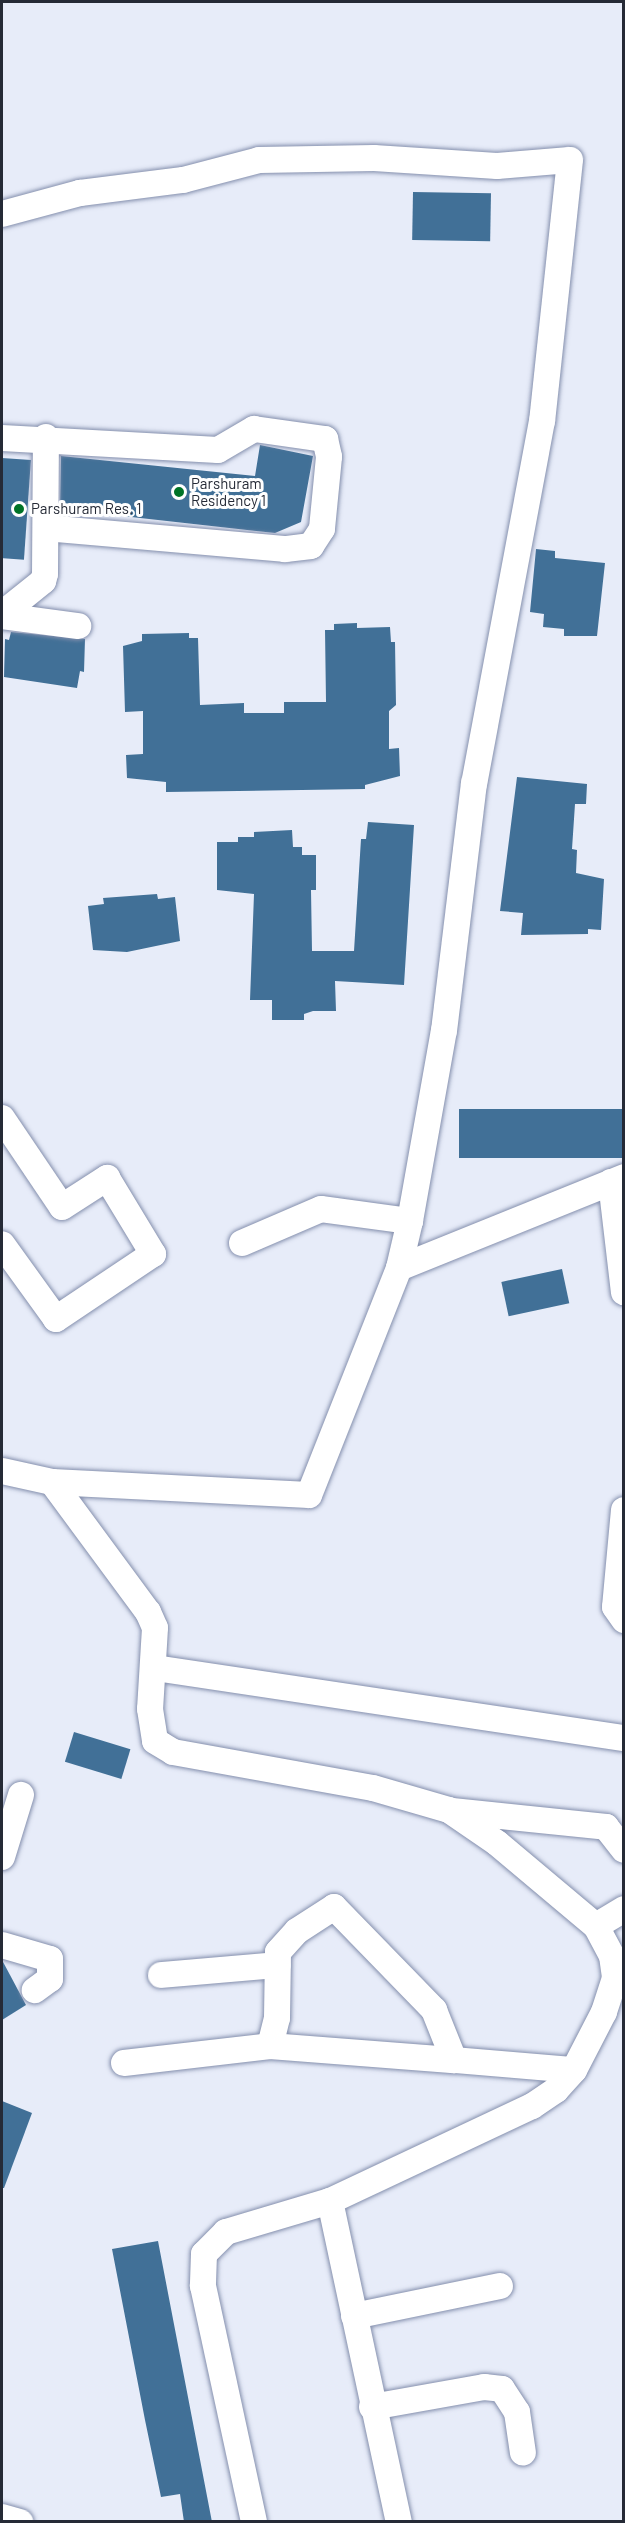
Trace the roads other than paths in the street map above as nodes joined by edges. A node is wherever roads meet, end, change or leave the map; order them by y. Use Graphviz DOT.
graph roads {
  1 [pos="2,214"];
  2 [pos="46,437"];
  3 [pos="2,438"];
  4 [pos="47,528"];
  5 [pos="2,615"];
  6 [pos="78,626"];
  7 [pos="2,1118"];
  8 [pos="617,1180"];
  9 [pos="410,1221"];
  10 [pos="242,1243"];
  11 [pos="2,1244"];
  12 [pos="399,1268"];
  13 [pos="624,1292"];
  14 [pos="2,1471"];
  15 [pos="52,1482"];
  16 [pos="624,1510"];
  17 [pos="624,1620"];
  18 [pos="155,1668"];
  19 [pos="624,1738"];
  20 [pos="21,1795"];
  21 [pos="449,1810"];
  22 [pos="624,1850"];
  23 [pos="2,1857"];
  24 [pos="624,1909"];
  25 [pos="597,1926"];
  26 [pos="2,1945"];
  27 [pos="278,1965"];
  28 [pos="161,1975"];
  29 [pos="615,1978"];
  30 [pos="35,1990"];
  31 [pos="624,2007"];
  32 [pos="270,2046"];
  33 [pos="454,2060"];
  34 [pos="124,2063"];
  35 [pos="574,2070"];
  36 [pos="330,2201"];
  37 [pos="500,2286"];
  38 [pos="354,2316"];
  39 [pos="372,2407"];
  40 [pos="523,2453"];
  41 [pos="2,2517"];
  42 [pos="20,2522"];
  43 [pos="254,2522"];
  44 [pos="399,2522"];
  1 -- 9 [label="street"];
  2 -- 3 [label="street"];
  2 -- 4 [label="street"];
  2 -- 4 [label="street"];
  4 -- 5 [label="street"];
  5 -- 6 [label="street"];
  7 -- 11 [label="street"];
  8 -- 12 [label="street"];
  8 -- 13 [label="street"];
  9 -- 10 [label="street"];
  9 -- 12 [label="street"];
  12 -- 15 [label="street"];
  14 -- 15 [label="street"];
  15 -- 18 [label="street"];
  16 -- 17 [label="street"];
  18 -- 19 [label="street"];
  18 -- 21 [label="street"];
  20 -- 23 [label="street"];
  21 -- 22 [label="street"];
  21 -- 25 [label="street"];
  24 -- 25 [label="street"];
  25 -- 29 [label="street"];
  26 -- 30 [label="street"];
  27 -- 28 [label="street"];
  27 -- 32 [label="street"];
  27 -- 33 [label="street"];
  29 -- 31 [label="street"];
  29 -- 35 [label="street"];
  32 -- 33 [label="street"];
  32 -- 34 [label="street"];
  33 -- 35 [label="street"];
  35 -- 36 [label="street"];
  36 -- 38 [label="street"];
  36 -- 43 [label="street"];
  37 -- 38 [label="street"];
  38 -- 39 [label="street"];
  39 -- 40 [label="street"];
  39 -- 44 [label="street"];
  41 -- 42 [label="street"];
}
